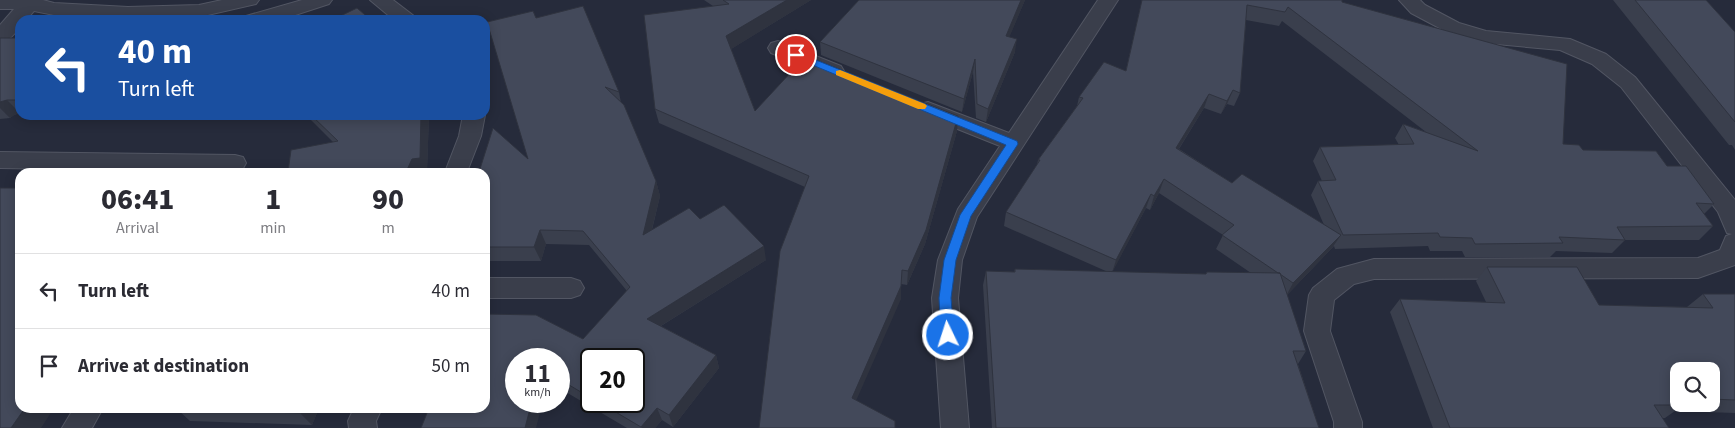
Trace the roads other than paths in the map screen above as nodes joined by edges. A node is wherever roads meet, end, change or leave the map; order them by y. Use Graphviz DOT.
graph roads {
  1 [pos="249,0"];
  2 [pos="322,0"];
  3 [pos="380,0"];
  4 [pos="1108,0"];
  5 [pos="1408,0"];
  6 [pos="31,2"];
  7 [pos="0,3"];
  8 [pos="22,15"];
  9 [pos="275,15"];
  10 [pos="400,15"];
  11 [pos="15,24"];
  12 [pos="7,35"];
  13 [pos="778,48"];
  14 [pos="850,77"];
  15 [pos="914,103"];
  16 [pos="473,120"];
  17 [pos="1013,144"];
  18 [pos="0,160"];
  19 [pos="232,168"];
  20 [pos="458,168"];
  21 [pos="1735,226"];
  22 [pos="1735,243"];
  23 [pos="490,288"];
  24 [pos="571,288"];
  25 [pos="86,413"];
  26 [pos="366,413"];
  27 [pos="76,428"];
  28 [pos="363,428"];
  29 [pos="955,428"];
  30 [pos="1348,428"];
  1 -- 6 [label="lane"];
  2 -- 9 [label="lane"];
  3 -- 10 [label="lane"];
  4 -- 17 [label="lane"];
  5 -- 21 [label="lane"];
  6 -- 7 [label="lane"];
  6 -- 8 [label="lane"];
  11 -- 12 [label="lane"];
  13 -- 14 [label="lane"];
  15 -- 17 [label="lane"];
  16 -- 20 [label="lane"];
  17 -- 29 [label="lane"];
  18 -- 19 [label="lane"];
  22 -- 30 [label="lane"];
  23 -- 24 [label="lane"];
  25 -- 27 [label="lane"];
  26 -- 28 [label="lane"];
}
